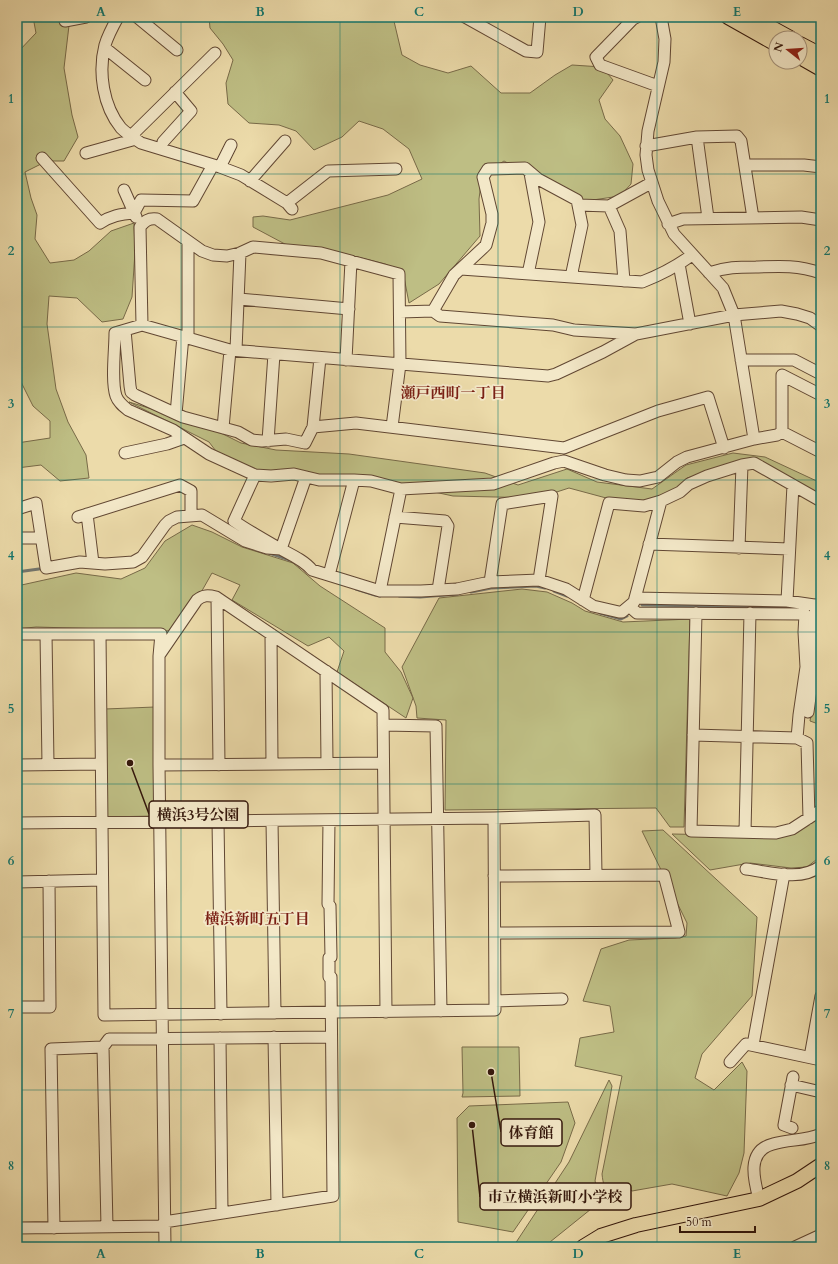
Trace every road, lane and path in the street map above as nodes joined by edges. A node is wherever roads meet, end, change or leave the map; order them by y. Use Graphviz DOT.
graph roads {
  1 [pos="86,17"];
  2 [pos="118,17"];
  3 [pos="137,17"];
  4 [pos="465,17"];
  5 [pos="540,17"];
  6 [pos="637,17"];
  7 [pos="661,17"];
  8 [pos="728,17"];
  9 [pos="752,17"];
  10 [pos="65,21"];
  11 [pos="776,30"];
  12 [pos="768,40"];
  13 [pos="105,48"];
  14 [pos="808,49"];
  15 [pos="177,50"];
  16 [pos="215,53"];
  17 [pos="821,56"];
  18 [pos="808,62"];
  19 [pos="821,69"];
  20 [pos="145,80"];
  21 [pos="658,86"];
  22 [pos="175,92"];
  23 [pos="697,137"];
  24 [pos="133,138"];
  25 [pos="285,140"];
  26 [pos="163,142"];
  27 [pos="231,145"];
  28 [pos="646,146"];
  29 [pos="86,153"];
  30 [pos="42,158"];
  31 [pos="745,165"];
  32 [pos="216,166"];
  33 [pos="821,167"];
  34 [pos="396,169"];
  35 [pos="530,173"];
  36 [pos="250,180"];
  37 [pos="651,183"];
  38 [pos="124,190"];
  39 [pos="578,204"];
  40 [pos="609,206"];
  41 [pos="134,213"];
  42 [pos="708,218"];
  43 [pos="753,218"];
  44 [pos="821,220"];
  45 [pos="668,224"];
  46 [pos="141,225"];
  47 [pos="188,241"];
  48 [pos="240,253"];
  49 [pos="692,255"];
  50 [pos="351,261"];
  51 [pos="679,264"];
  52 [pos="461,269"];
  53 [pos="709,273"];
  54 [pos="821,273"];
  55 [pos="528,274"];
  56 [pos="571,277"];
  57 [pos="624,281"];
  58 [pos="238,299"];
  59 [pos="349,309"];
  60 [pos="433,311"];
  61 [pos="400,312"];
  62 [pos="734,315"];
  63 [pos="690,324"];
  64 [pos="142,325"];
  65 [pos="821,326"];
  66 [pos="125,330"];
  67 [pos="636,334"];
  68 [pos="186,337"];
  69 [pos="233,350"];
  70 [pos="274,354"];
  71 [pos="320,358"];
  72 [pos="346,360"];
  73 [pos="742,360"];
  74 [pos="400,364"];
  75 [pos="821,374"];
  76 [pos="821,395"];
  77 [pos="176,414"];
  78 [pos="313,427"];
  79 [pos="392,427"];
  80 [pos="223,428"];
  81 [pos="782,432"];
  82 [pos="184,438"];
  83 [pos="754,439"];
  84 [pos="268,440"];
  85 [pos="564,448"];
  86 [pos="724,448"];
  87 [pos="821,452"];
  88 [pos="125,453"];
  89 [pos="564,461"];
  90 [pos="742,465"];
  91 [pos="255,475"];
  92 [pos="306,477"];
  93 [pos="354,480"];
  94 [pos="793,485"];
  95 [pos="401,489"];
  96 [pos="661,501"];
  97 [pos="821,501"];
  98 [pos="17,509"];
  99 [pos="191,515"];
  100 [pos="395,517"];
  101 [pos="17,538"];
  102 [pos="41,538"];
  103 [pos="650,544"];
  104 [pos="738,548"];
  105 [pos="281,549"];
  106 [pos="789,550"];
  107 [pos="93,563"];
  108 [pos="329,576"];
  109 [pos="539,580"];
  110 [pos="490,582"];
  111 [pos="438,590"];
  112 [pos="380,591"];
  113 [pos="217,598"];
  114 [pos="583,600"];
  115 [pos="787,601"];
  116 [pos="632,602"];
  117 [pos="819,606"];
  118 [pos="696,613"];
  119 [pos="750,613"];
  120 [pos="17,634"];
  121 [pos="46,634"];
  122 [pos="100,634"];
  123 [pos="270,634"];
  124 [pos="159,656"];
  125 [pos="326,671"];
  126 [pos="808,712"];
  127 [pos="383,725"];
  128 [pos="693,735"];
  129 [pos="748,737"];
  130 [pos="797,738"];
  131 [pos="383,763"];
  132 [pos="17,764"];
  133 [pos="48,764"];
  134 [pos="101,764"];
  135 [pos="272,764"];
  136 [pos="326,764"];
  137 [pos="219,765"];
  138 [pos="159,766"];
  139 [pos="821,810"];
  140 [pos="384,818"];
  141 [pos="438,818"];
  142 [pos="494,818"];
  143 [pos="810,818"];
  144 [pos="329,820"];
  145 [pos="218,821"];
  146 [pos="272,821"];
  147 [pos="102,822"];
  148 [pos="160,822"];
  149 [pos="17,823"];
  150 [pos="745,832"];
  151 [pos="821,866"];
  152 [pos="746,869"];
  153 [pos="784,874"];
  154 [pos="596,875"];
  155 [pos="494,876"];
  156 [pos="102,880"];
  157 [pos="49,881"];
  158 [pos="17,882"];
  159 [pos="495,933"];
  160 [pos="821,996"];
  161 [pos="562,999"];
  162 [pos="495,1001"];
  163 [pos="17,1007"];
  164 [pos="441,1011"];
  165 [pos="331,1012"];
  166 [pos="386,1012"];
  167 [pos="275,1013"];
  168 [pos="162,1014"];
  169 [pos="221,1014"];
  170 [pos="274,1037"];
  171 [pos="331,1037"];
  172 [pos="162,1038"];
  173 [pos="220,1038"];
  174 [pos="753,1045"];
  175 [pos="103,1047"];
  176 [pos="816,1059"];
  177 [pos="730,1062"];
  178 [pos="821,1092"];
  179 [pos="792,1128"];
  180 [pos="821,1134"];
  181 [pos="821,1165"];
  182 [pos="759,1199"];
  183 [pos="277,1205"];
  184 [pos="222,1213"];
  185 [pos="164,1224"];
  186 [pos="106,1227"];
  187 [pos="17,1228"];
  188 [pos="54,1228"];
  189 [pos="821,1235"];
  190 [pos="165,1247"];
  191 [pos="583,1247"];
  192 [pos="795,1247"];
  1 -- 10 [label="street"];
  2 -- 13 [label="street"];
  3 -- 15 [label="street"];
  4 -- 5 [label="street"];
  6 -- 21 [label="street"];
  7 -- 21 [label="street"];
  8 -- 12 [label="main road"];
  9 -- 11 [label="main road"];
  13 -- 20 [label="street"];
  13 -- 24 [label="street"];
  14 -- 17 [label="main road"];
  16 -- 22 [label="street"];
  18 -- 19 [label="main road"];
  21 -- 28 [label="street"];
  22 -- 24 [label="street"];
  22 -- 26 [label="street"];
  23 -- 28 [label="street"];
  23 -- 31 [label="street"];
  23 -- 42 [label="street"];
  24 -- 29 [label="street"];
  24 -- 32 [label="street"];
  25 -- 36 [label="street"];
  27 -- 32 [label="street"];
  28 -- 37 [label="street"];
  30 -- 41 [label="street"];
  31 -- 33 [label="street"];
  31 -- 43 [label="street"];
  32 -- 36 [label="street"];
  32 -- 41 [label="street"];
  34 -- 36 [label="street"];
  35 -- 39 [label="street"];
  35 -- 52 [label="street"];
  35 -- 55 [label="street"];
  37 -- 40 [label="street"];
  37 -- 45 [label="street"];
  38 -- 41 [label="street"];
  39 -- 40 [label="street"];
  39 -- 56 [label="street"];
  40 -- 57 [label="street"];
  41 -- 46 [label="street"];
  42 -- 43 [label="street"];
  42 -- 45 [label="street"];
  43 -- 44 [label="street"];
  45 -- 49 [label="street"];
  46 -- 47 [label="street"];
  46 -- 64 [label="street"];
  47 -- 48 [label="street"];
  47 -- 68 [label="street"];
  48 -- 50 [label="street"];
  48 -- 58 [label="street"];
  49 -- 51 [label="street"];
  49 -- 53 [label="street"];
  50 -- 59 [label="street"];
  50 -- 61 [label="street"];
  51 -- 57 [label="street"];
  51 -- 63 [label="street"];
  52 -- 55 [label="street"];
  52 -- 60 [label="street"];
  53 -- 54 [label="street"];
  53 -- 62 [label="street"];
  55 -- 56 [label="street"];
  56 -- 57 [label="street"];
  58 -- 59 [label="street"];
  58 -- 69 [label="street"];
  59 -- 72 [label="street"];
  60 -- 61 [label="street"];
  60 -- 67 [label="street"];
  61 -- 74 [label="street"];
  62 -- 63 [label="street"];
  62 -- 65 [label="street"];
  62 -- 73 [label="street"];
  63 -- 67 [label="street"];
  64 -- 66 [label="street"];
  64 -- 68 [label="street"];
  66 -- 77 [label="street"];
  66 -- 82 [label="street"];
  67 -- 74 [label="street"];
  68 -- 69 [label="street"];
  68 -- 77 [label="street"];
  69 -- 70 [label="street"];
  69 -- 80 [label="street"];
  70 -- 71 [label="street"];
  70 -- 84 [label="street"];
  71 -- 72 [label="street"];
  71 -- 78 [label="street"];
  72 -- 74 [label="street"];
  73 -- 75 [label="street"];
  73 -- 83 [label="street"];
  74 -- 79 [label="street"];
  76 -- 81 [label="street"];
  77 -- 80 [label="street"];
  78 -- 79 [label="street"];
  78 -- 84 [label="street"];
  79 -- 85 [label="street"];
  80 -- 84 [label="street"];
  81 -- 83 [label="street"];
  81 -- 87 [label="street"];
  82 -- 88 [label="street"];
  82 -- 91 [label="street"];
  83 -- 86 [label="street"];
  85 -- 86 [label="street"];
  85 -- 89 [label="street"];
  86 -- 89 [label="street"];
  89 -- 95 [label="street"];
  90 -- 94 [label="street"];
  90 -- 96 [label="street"];
  90 -- 104 [label="street"];
  91 -- 92 [label="street"];
  91 -- 105 [label="street"];
  92 -- 93 [label="street"];
  92 -- 105 [label="street"];
  93 -- 95 [label="street"];
  93 -- 108 [label="street"];
  94 -- 97 [label="street"];
  94 -- 106 [label="street"];
  95 -- 100 [label="street"];
  96 -- 103 [label="street"];
  96 -- 114 [label="street"];
  98 -- 102 [label="street"];
  99 -- 105 [label="street"];
  99 -- 107 [label="street"];
  99 -- 107 [label="street"];
  100 -- 111 [label="street"];
  100 -- 112 [label="street"];
  101 -- 102 [label="street"];
  102 -- 107 [label="street"];
  103 -- 104 [label="street"];
  103 -- 116 [label="street"];
  104 -- 106 [label="street"];
  105 -- 108 [label="street"];
  106 -- 115 [label="street"];
  108 -- 112 [label="street"];
  109 -- 110 [label="street"];
  109 -- 110 [label="street"];
  109 -- 114 [label="street"];
  110 -- 111 [label="street"];
  111 -- 112 [label="street"];
  113 -- 123 [label="street"];
  113 -- 124 [label="street"];
  113 -- 137 [label="street"];
  114 -- 116 [label="street"];
  115 -- 116 [label="street"];
  115 -- 117 [label="street"];
  116 -- 118 [label="street"];
  117 -- 126 [label="street"];
  118 -- 119 [label="street"];
  118 -- 128 [label="street"];
  119 -- 129 [label="street"];
  119 -- 130 [label="street"];
  120 -- 121 [label="street"];
  121 -- 122 [label="street"];
  121 -- 133 [label="street"];
  122 -- 124 [label="street"];
  122 -- 134 [label="street"];
  123 -- 125 [label="street"];
  123 -- 135 [label="street"];
  124 -- 138 [label="street"];
  125 -- 127 [label="street"];
  125 -- 136 [label="street"];
  127 -- 131 [label="street"];
  127 -- 141 [label="street"];
  128 -- 129 [label="street"];
  128 -- 150 [label="street"];
  129 -- 130 [label="street"];
  129 -- 150 [label="street"];
  130 -- 143 [label="street"];
  131 -- 136 [label="street"];
  131 -- 140 [label="street"];
  132 -- 133 [label="street"];
  133 -- 134 [label="street"];
  134 -- 147 [label="street"];
  135 -- 136 [label="street"];
  135 -- 137 [label="street"];
  137 -- 138 [label="street"];
  138 -- 148 [label="street"];
  139 -- 143 [label="street"];
  140 -- 141 [label="street"];
  140 -- 144 [label="street"];
  140 -- 166 [label="street"];
  141 -- 142 [label="street"];
  141 -- 164 [label="street"];
  142 -- 154 [label="street"];
  142 -- 155 [label="street"];
  143 -- 150 [label="street"];
  144 -- 146 [label="street"];
  144 -- 165 [label="street"];
  145 -- 146 [label="street"];
  145 -- 148 [label="street"];
  145 -- 169 [label="street"];
  146 -- 167 [label="street"];
  147 -- 148 [label="street"];
  147 -- 149 [label="street"];
  147 -- 156 [label="street"];
  148 -- 168 [label="street"];
  151 -- 153 [label="street"];
  152 -- 153 [label="street"];
  153 -- 174 [label="street"];
  154 -- 155 [label="street"];
  154 -- 159 [label="street"];
  155 -- 159 [label="street"];
  156 -- 157 [label="street"];
  156 -- 168 [label="street"];
  157 -- 158 [label="street"];
  157 -- 163 [label="street"];
  159 -- 162 [label="street"];
  160 -- 176 [label="street"];
  161 -- 162 [label="street"];
  162 -- 164 [label="street"];
  164 -- 166 [label="street"];
  165 -- 166 [label="street"];
  165 -- 167 [label="street"];
  165 -- 171 [label="street"];
  167 -- 169 [label="street"];
  168 -- 169 [label="street"];
  168 -- 172 [label="street"];
  170 -- 171 [label="street"];
  170 -- 173 [label="street"];
  170 -- 183 [label="street"];
  171 -- 183 [label="street"];
  172 -- 173 [label="street"];
  172 -- 175 [label="street"];
  172 -- 185 [label="street"];
  173 -- 184 [label="street"];
  174 -- 176 [label="street"];
  174 -- 177 [label="street"];
  175 -- 186 [label="street"];
  175 -- 188 [label="street"];
  178 -- 179 [label="street"];
  180 -- 182 [label="street"];
  181 -- 182 [label="main road"];
  182 -- 191 [label="main road"];
  183 -- 184 [label="street"];
  184 -- 185 [label="street"];
  185 -- 186 [label="street"];
  185 -- 190 [label="street"];
  186 -- 188 [label="street"];
  187 -- 188 [label="street"];
  189 -- 192 [label="street"];
}
